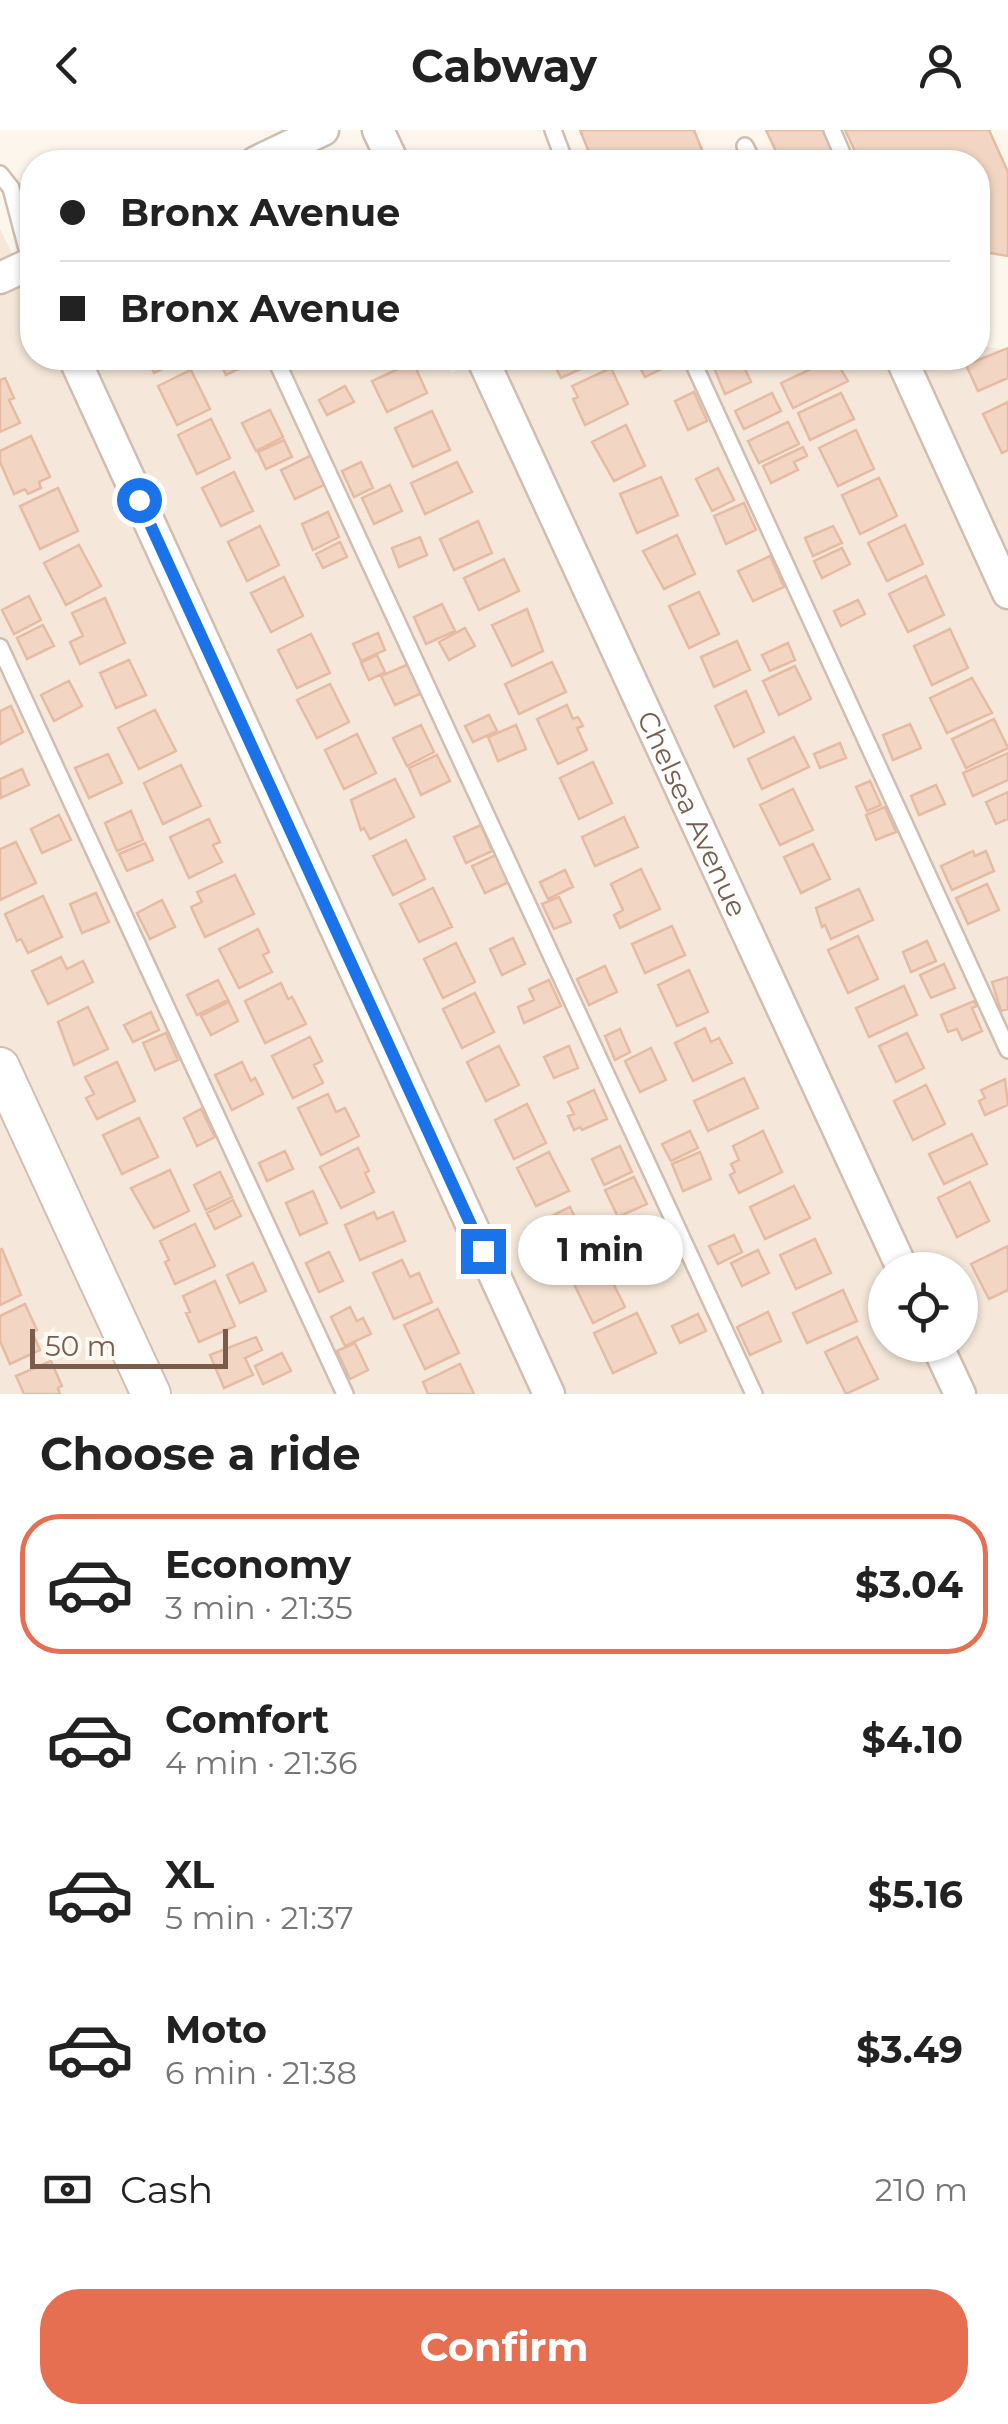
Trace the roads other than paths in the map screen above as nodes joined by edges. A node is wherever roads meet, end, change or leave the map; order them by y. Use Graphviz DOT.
graph roads {
  1 [pos="323,130"];
  2 [pos="745,146"];
  3 [pos="281,150"];
  4 [pos="747,150"];
  5 [pos="0,174"];
  6 [pos="20,219"];
  7 [pos="80,370"];
  8 [pos="280,370"];
  9 [pos="488,370"];
  10 [pos="696,370"];
  11 [pos="907,370"];
  12 [pos="1008,592"];
  13 [pos="0,647"];
  14 [pos="1008,1050"];
  15 [pos="0,1067"];
  16 [pos="894,1252"];
  17 [pos="945,1362"];
  18 [pos="151,1394"];
  19 [pos="345,1394"];
  20 [pos="549,1394"];
  21 [pos="754,1394"];
  22 [pos="960,1394"];
  1 -- 3 [label="street"];
  2 -- 4 [label="lane"];
  5 -- 6 [label="lane"];
  7 -- 20 [label="street"];
  8 -- 21 [label="lane"];
  9 -- 16 [label="street, Chelsea Avenue"];
  10 -- 14 [label="lane"];
  11 -- 12 [label="street"];
  13 -- 19 [label="lane"];
  15 -- 18 [label="street"];
  17 -- 22 [label="street"];
}
